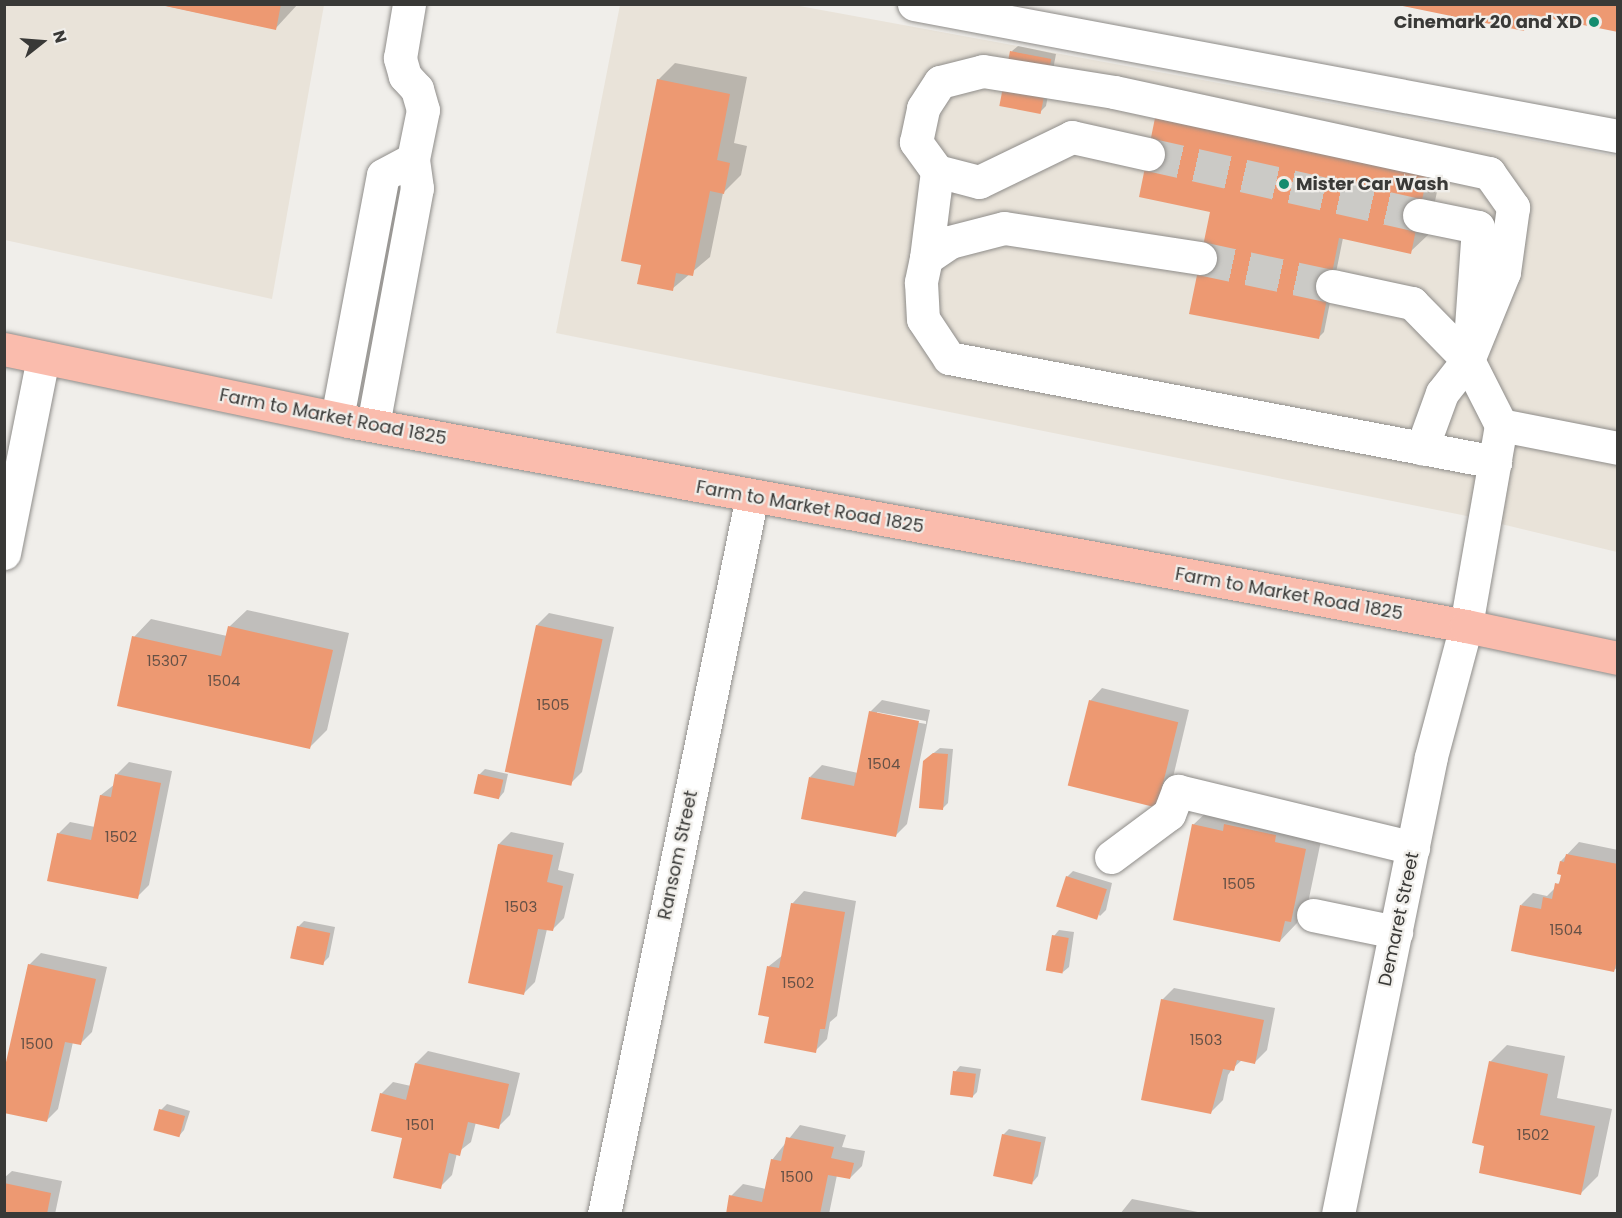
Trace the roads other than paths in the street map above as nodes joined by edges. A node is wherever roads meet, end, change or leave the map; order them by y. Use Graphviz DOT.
graph roads {
  1 [pos="409,4"];
  2 [pos="914,4"];
  3 [pos="1617,135"];
  4 [pos="1148,154"];
  5 [pos="413,159"];
  6 [pos="937,171"];
  7 [pos="1419,215"];
  8 [pos="926,258"];
  9 [pos="1200,258"];
  10 [pos="1332,286"];
  11 [pos="4,349"];
  12 [pos="43,358"];
  13 [pos="1468,360"];
  14 [pos="337,418"];
  15 [pos="373,425"];
  16 [pos="1502,425"];
  17 [pos="1422,448"];
  18 [pos="1617,448"];
  19 [pos="1495,462"];
  20 [pos="752,496"];
  21 [pos="4,553"];
  22 [pos="1466,626"];
  23 [pos="1617,658"];
  24 [pos="1413,848"];
  25 [pos="1111,857"];
  26 [pos="1313,915"];
  27 [pos="1396,932"];
  28 [pos="604,1214"];
  29 [pos="1338,1214"];
  1 -- 5 [label="street"];
  2 -- 3 [label="street"];
  4 -- 6 [label="street"];
  5 -- 14 [label="street"];
  5 -- 15 [label="street"];
  6 -- 8 [label="street"];
  6 -- 13 [label="street"];
  7 -- 13 [label="street"];
  8 -- 9 [label="street"];
  8 -- 17 [label="street"];
  10 -- 13 [label="street"];
  11 -- 12 [label="main road, Farm to Market Road 1825"];
  12 -- 14 [label="main road, Farm to Market Road 1825"];
  12 -- 21 [label="street"];
  13 -- 16 [label="street"];
  13 -- 17 [label="street"];
  14 -- 15 [label="main road, Farm to Market Road 1825"];
  15 -- 20 [label="main road, Farm to Market Road 1825"];
  16 -- 18 [label="street"];
  16 -- 19 [label="street, Demaret Street"];
  17 -- 19 [label="street"];
  19 -- 22 [label="street, Demaret Street"];
  20 -- 22 [label="main road, Farm to Market Road 1825"];
  20 -- 28 [label="street, Ransom Street"];
  22 -- 23 [label="main road, Farm to Market Road 1825"];
  22 -- 24 [label="street, Demaret Street"];
  24 -- 25 [label="street"];
  24 -- 27 [label="street, Demaret Street"];
  26 -- 27 [label="street"];
  27 -- 29 [label="street, Demaret Street"];
}
